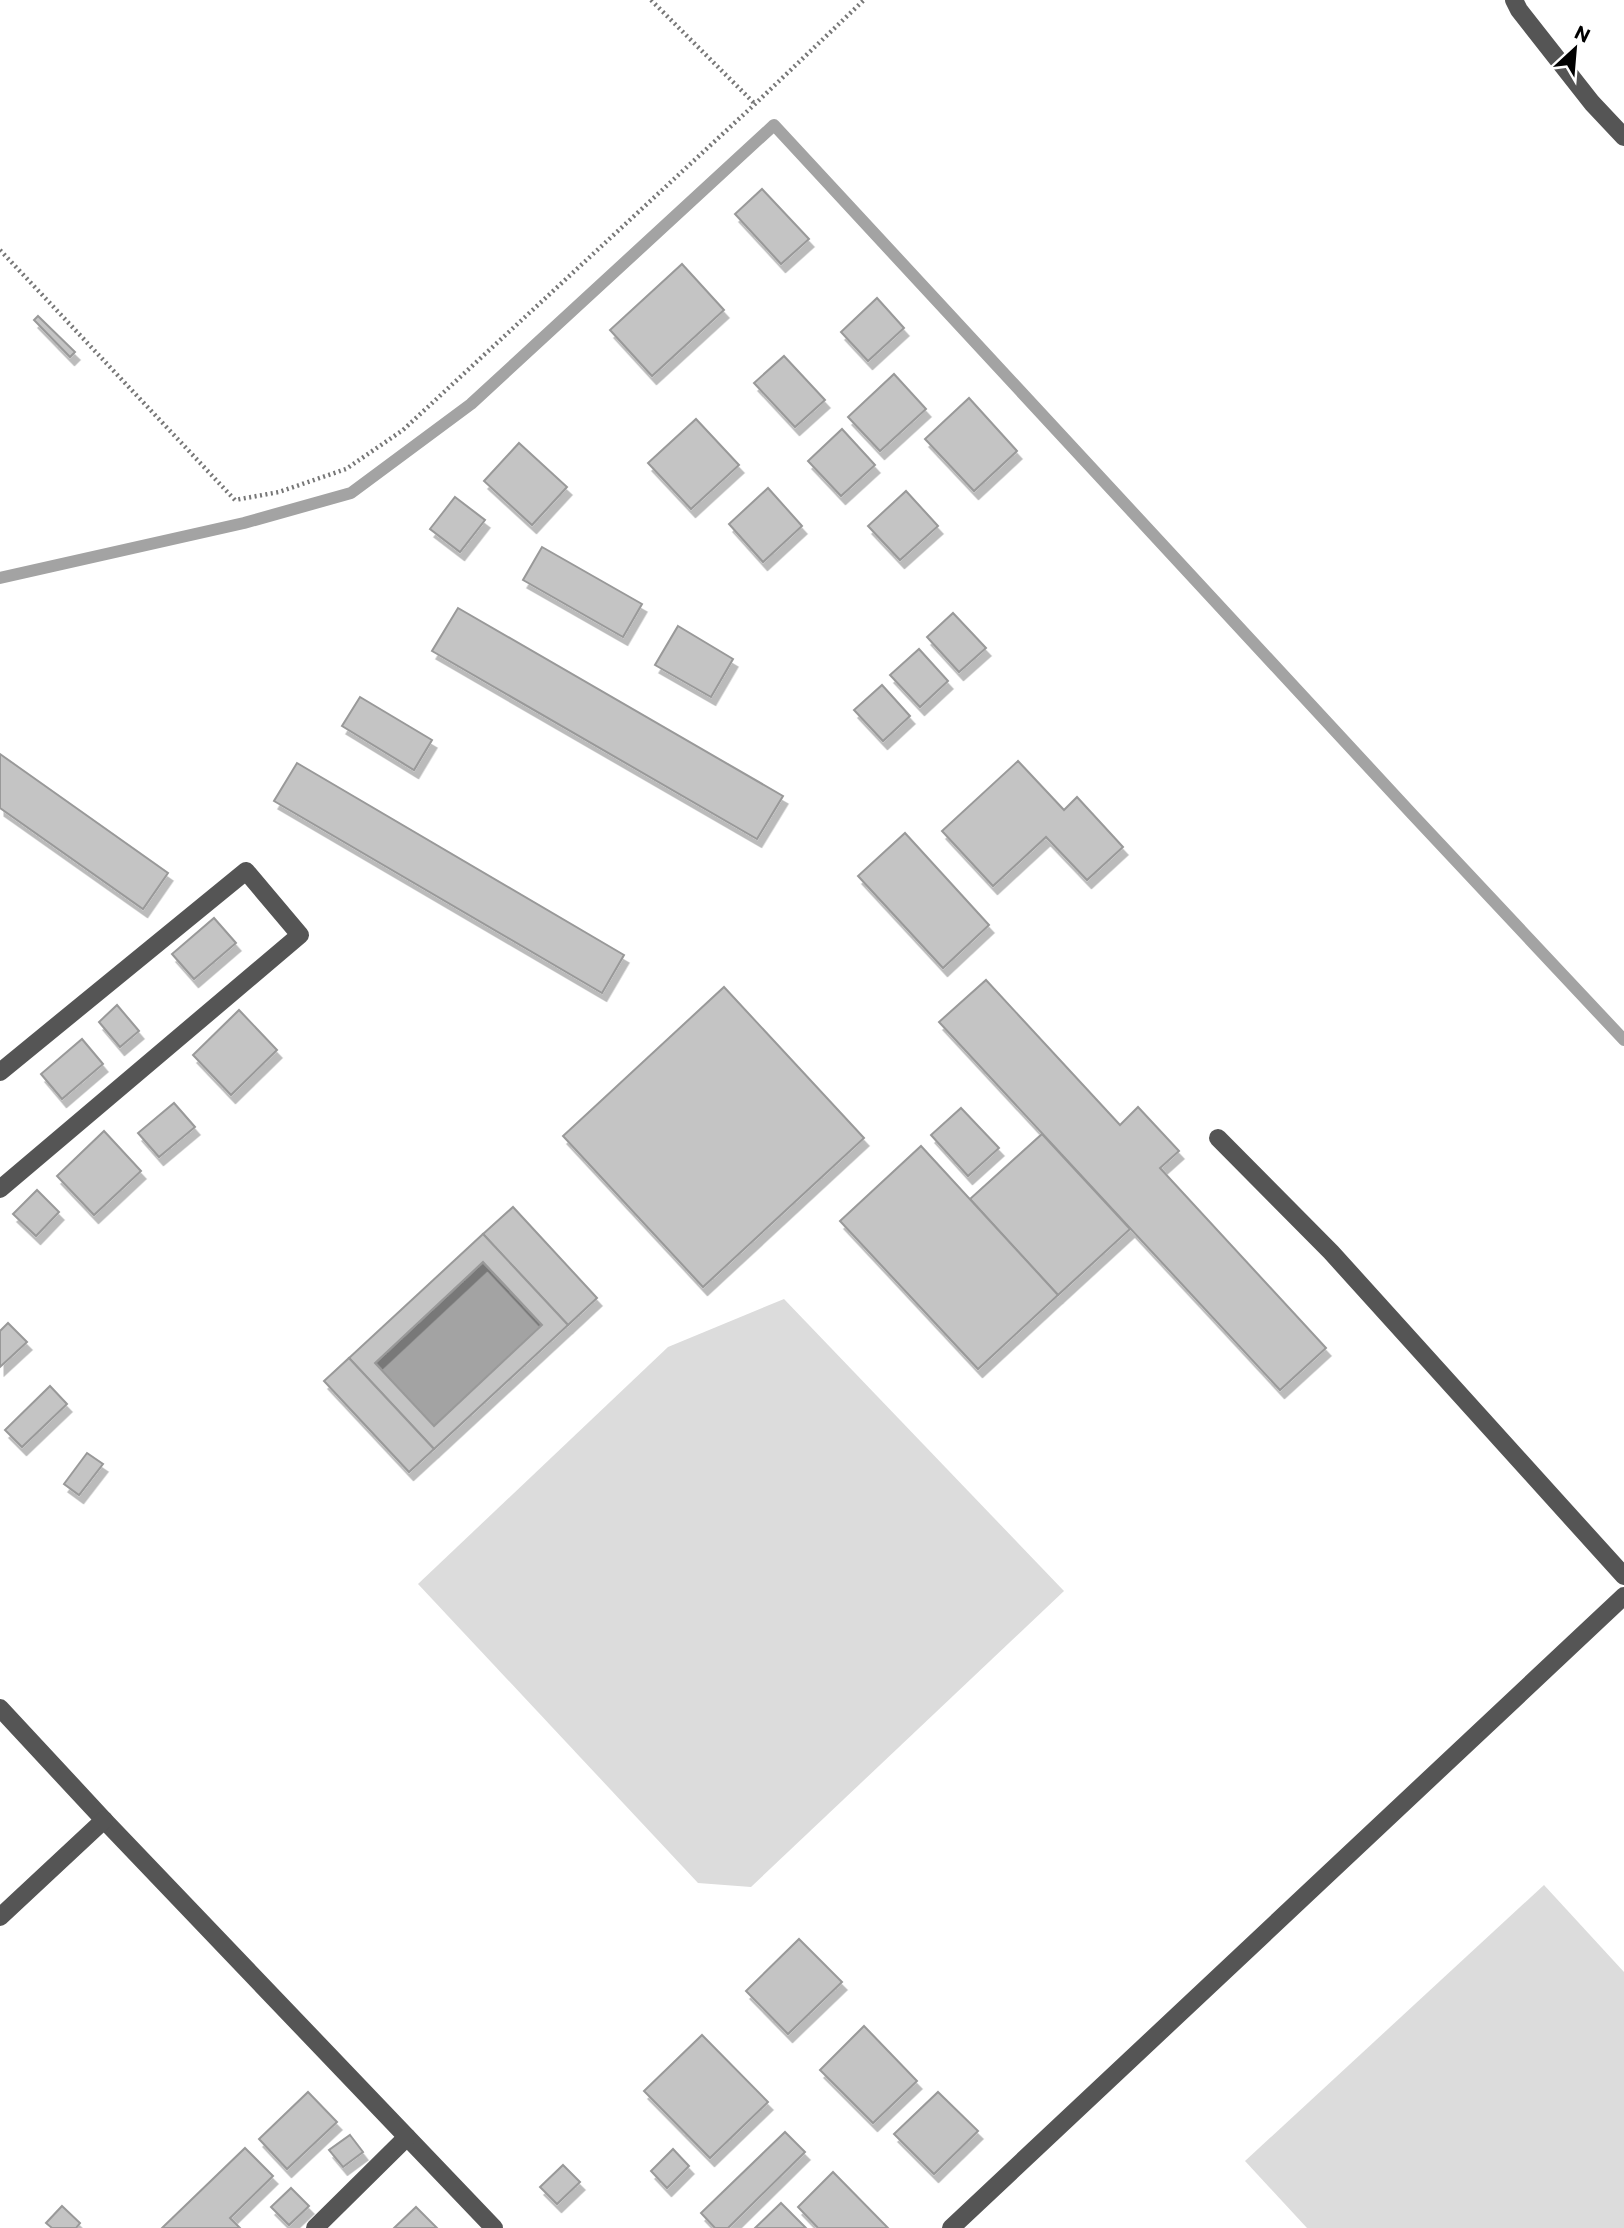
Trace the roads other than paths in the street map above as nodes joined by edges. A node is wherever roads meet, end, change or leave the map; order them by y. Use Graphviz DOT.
graph roads {
  1 [pos="1514,0"];
  2 [pos="1624,137"];
  3 [pos="0,1072"];
  4 [pos="1218,1138"];
  5 [pos="0,1189"];
  6 [pos="1624,1576"];
  7 [pos="1624,1596"];
  8 [pos="0,1708"];
  9 [pos="104,1820"];
  10 [pos="0,1917"];
  11 [pos="407,2137"];
  12 [pos="315,2228"];
  13 [pos="494,2228"];
  14 [pos="951,2228"];
  1 -- 2 [label="street"];
  3 -- 5 [label="street"];
  4 -- 6 [label="street"];
  7 -- 14 [label="street"];
  8 -- 9 [label="street"];
  9 -- 10 [label="street"];
  9 -- 11 [label="street"];
  11 -- 12 [label="street"];
  11 -- 13 [label="street"];
}
